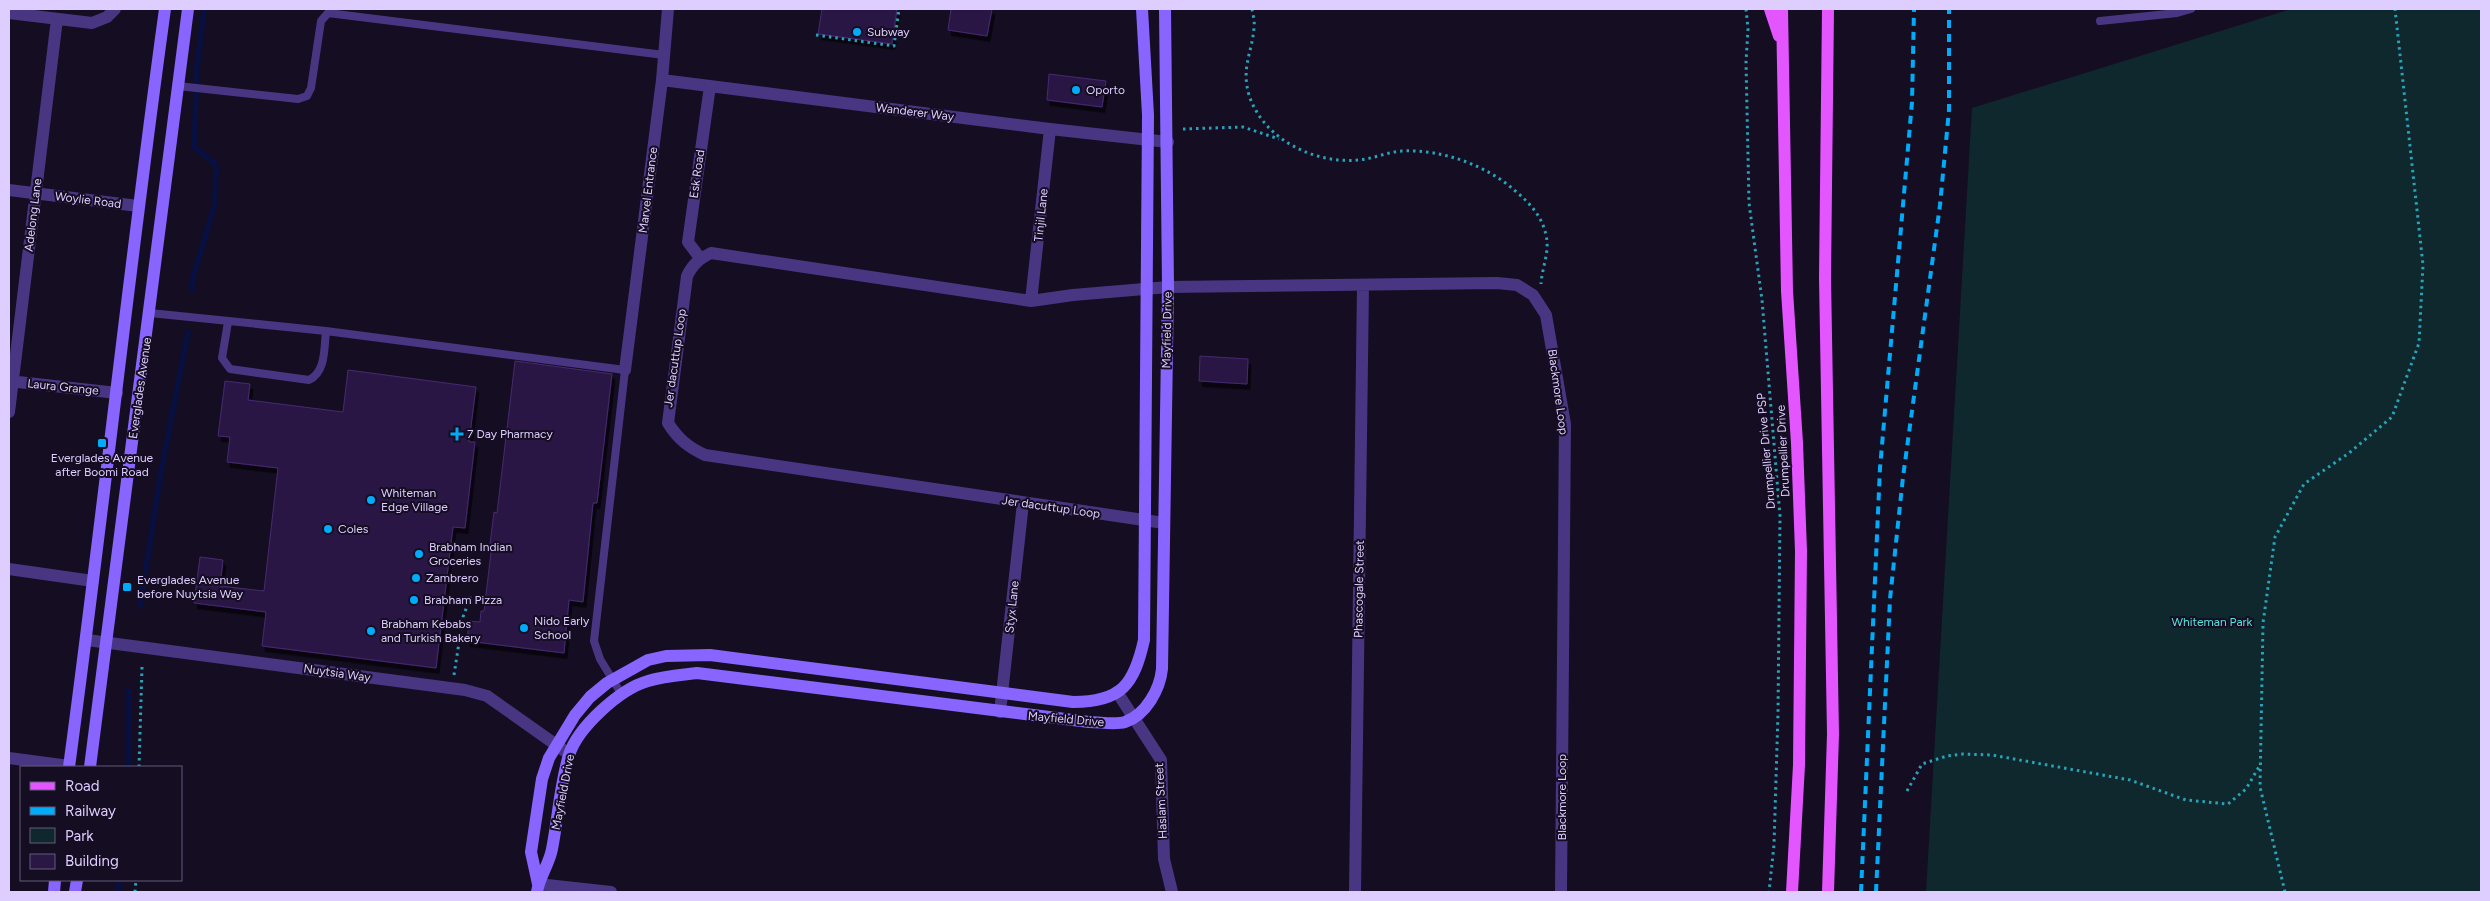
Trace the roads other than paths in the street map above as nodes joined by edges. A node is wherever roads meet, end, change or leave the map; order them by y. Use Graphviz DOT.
graph roads {
  1 [pos="115,9"];
  2 [pos="164,9"];
  3 [pos="188,9"];
  4 [pos="668,9"];
  5 [pos="1142,9"];
  6 [pos="1165,9"];
  7 [pos="1770,9"];
  8 [pos="1782,9"];
  9 [pos="1828,9"];
  10 [pos="2191,9"];
  11 [pos="9,13"];
  12 [pos="57,19"];
  13 [pos="2100,21"];
  14 [pos="1783,50"];
  15 [pos="664,55"];
  16 [pos="662,80"];
  17 [pos="710,86"];
  18 [pos="183,87"];
  19 [pos="1050,129"];
  20 [pos="1148,139"];
  21 [pos="1168,142"];
  22 [pos="9,190"];
  23 [pos="36,193"];
  24 [pos="138,206"];
  25 [pos="700,258"];
  26 [pos="1363,285"];
  27 [pos="1168,287"];
  28 [pos="1146,289"];
  29 [pos="1031,301"];
  30 [pos="150,313"];
  31 [pos="228,322"];
  32 [pos="326,331"];
  33 [pos="625,370"];
  34 [pos="11,381"];
  35 [pos="117,392"];
  36 [pos="9,412"];
  37 [pos="1023,503"];
  38 [pos="1144,520"];
  39 [pos="1164,523"];
  40 [pos="9,569"];
  41 [pos="93,581"];
  42 [pos="87,640"];
  43 [pos="105,642"];
  44 [pos="612,680"];
  45 [pos="1116,692"];
  46 [pos="1002,693"];
  47 [pos="622,695"];
  48 [pos="1000,712"];
  49 [pos="1133,716"];
  50 [pos="556,745"];
  51 [pos="569,754"];
  52 [pos="9,758"];
  53 [pos="62,766"];
  54 [pos="69,766"];
  55 [pos="90,766"];
  56 [pos="538,888"];
  57 [pos="610,892"];
  58 [pos="1172,892"];
  59 [pos="1355,892"];
  60 [pos="1562,892"];
  61 [pos="1792,892"];
  62 [pos="1828,892"];
  1 -- 12 [label="street"];
  2 -- 24 [label="street, Everglades Avenue"];
  3 -- 18 [label="street, Everglades Avenue"];
  4 -- 15 [label="street, Marvel Entrance"];
  5 -- 20 [label="street, Mayfield Drive"];
  6 -- 21 [label="street, Mayfield Drive"];
  7 -- 14 [label="main road"];
  8 -- 14 [label="main road, Drumpellier Drive"];
  9 -- 62 [label="main road"];
  10 -- 13 [label="lane"];
  11 -- 12 [label="street"];
  12 -- 23 [label="street, Adelong Lane"];
  14 -- 61 [label="main road, Drumpellier Drive"];
  15 -- 16 [label="street, Marvel Entrance"];
  15 -- 18 [label="lane"];
  16 -- 17 [label="street, Wanderer Way"];
  16 -- 33 [label="street, Marvel Entrance"];
  17 -- 19 [label="street, Wanderer Way"];
  17 -- 25 [label="street, Esk Road"];
  18 -- 30 [label="street, Everglades Avenue"];
  19 -- 20 [label="street, Wanderer Way"];
  19 -- 29 [label="street, Tinjil Lane"];
  20 -- 21 [label="street, Wanderer Way"];
  20 -- 28 [label="street, Mayfield Drive"];
  21 -- 27 [label="street, Mayfield Drive"];
  22 -- 23 [label="street, Woylie Road"];
  23 -- 24 [label="street, Woylie Road"];
  23 -- 34 [label="street, Adelong Lane"];
  24 -- 35 [label="street, Everglades Avenue"];
  25 -- 29 [label="street"];
  25 -- 37 [label="street, Jer dacuttup Loop"];
  26 -- 27 [label="street, Blackmore Loop"];
  26 -- 59 [label="street, Phascogale Street"];
  26 -- 60 [label="street, Blackmore Loop"];
  27 -- 28 [label="street"];
  27 -- 39 [label="street, Mayfield Drive"];
  28 -- 29 [label="street"];
  28 -- 38 [label="street, Mayfield Drive"];
  30 -- 31 [label="lane"];
  30 -- 43 [label="street, Everglades Avenue"];
  31 -- 32 [label="lane"];
  31 -- 32 [label="lane"];
  32 -- 33 [label="lane"];
  33 -- 44 [label="lane"];
  34 -- 35 [label="street, Laura Grange"];
  34 -- 36 [label="street, Adelong Lane"];
  35 -- 41 [label="street, Everglades Avenue"];
  37 -- 38 [label="street, Jer dacuttup Loop"];
  37 -- 46 [label="street, Styx Lane"];
  38 -- 39 [label="street, Jer dacuttup Loop"];
  38 -- 45 [label="street, Mayfield Drive"];
  39 -- 49 [label="street, Mayfield Drive"];
  40 -- 41 [label="street"];
  41 -- 42 [label="street, Everglades Avenue"];
  42 -- 43 [label="street, Nuytsia Way"];
  42 -- 54 [label="street, Everglades Avenue"];
  43 -- 50 [label="street, Nuytsia Way"];
  43 -- 55 [label="street, Everglades Avenue"];
  44 -- 46 [label="street, Mayfield Drive"];
  44 -- 47 [label="lane"];
  44 -- 50 [label="street, Mayfield Drive"];
  45 -- 46 [label="street, Mayfield Drive"];
  45 -- 49 [label="street, Haslam Street"];
  46 -- 48 [label="street, Styx Lane"];
  47 -- 48 [label="street, Mayfield Drive"];
  47 -- 51 [label="street, Mayfield Drive"];
  48 -- 49 [label="street, Mayfield Drive"];
  49 -- 58 [label="street, Haslam Street"];
  50 -- 51 [label="street, Nuytsia Way"];
  50 -- 56 [label="street, Mayfield Drive"];
  51 -- 56 [label="street, Mayfield Drive"];
  52 -- 53 [label="street"];
  56 -- 57 [label="street"];
}
